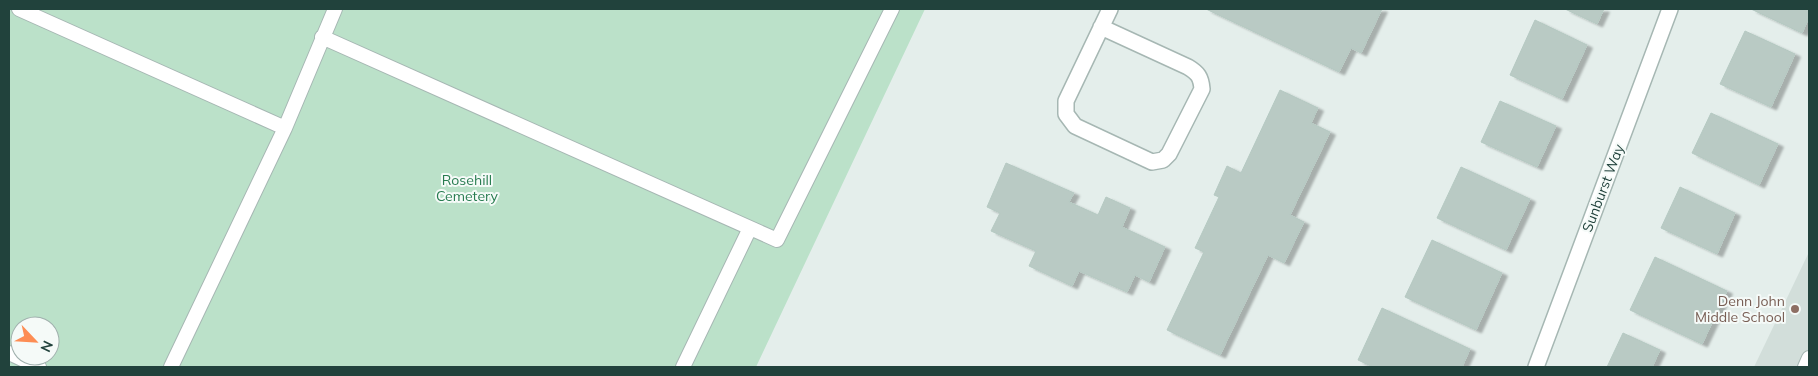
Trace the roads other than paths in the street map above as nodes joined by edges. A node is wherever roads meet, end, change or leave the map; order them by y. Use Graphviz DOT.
graph roads {
  1 [pos="19,9"];
  2 [pos="335,9"];
  3 [pos="892,9"];
  4 [pos="1110,9"];
  5 [pos="1670,9"];
  6 [pos="1101,27"];
  7 [pos="322,37"];
  8 [pos="285,128"];
  9 [pos="750,228"];
  10 [pos="9,353"];
  11 [pos="1809,358"];
  12 [pos="39,367"];
  13 [pos="171,367"];
  14 [pos="683,367"];
  15 [pos="1536,367"];
  16 [pos="1805,367"];
  1 -- 8 [label="lane"];
  2 -- 7 [label="lane"];
  3 -- 9 [label="lane"];
  4 -- 6 [label="street"];
  5 -- 15 [label="street, Sunburst Way"];
  6 -- 6 [label="street"];
  7 -- 8 [label="lane"];
  7 -- 9 [label="lane"];
  8 -- 13 [label="lane"];
  9 -- 14 [label="lane"];
  10 -- 12 [label="lane"];
  11 -- 16 [label="lane"];
}
